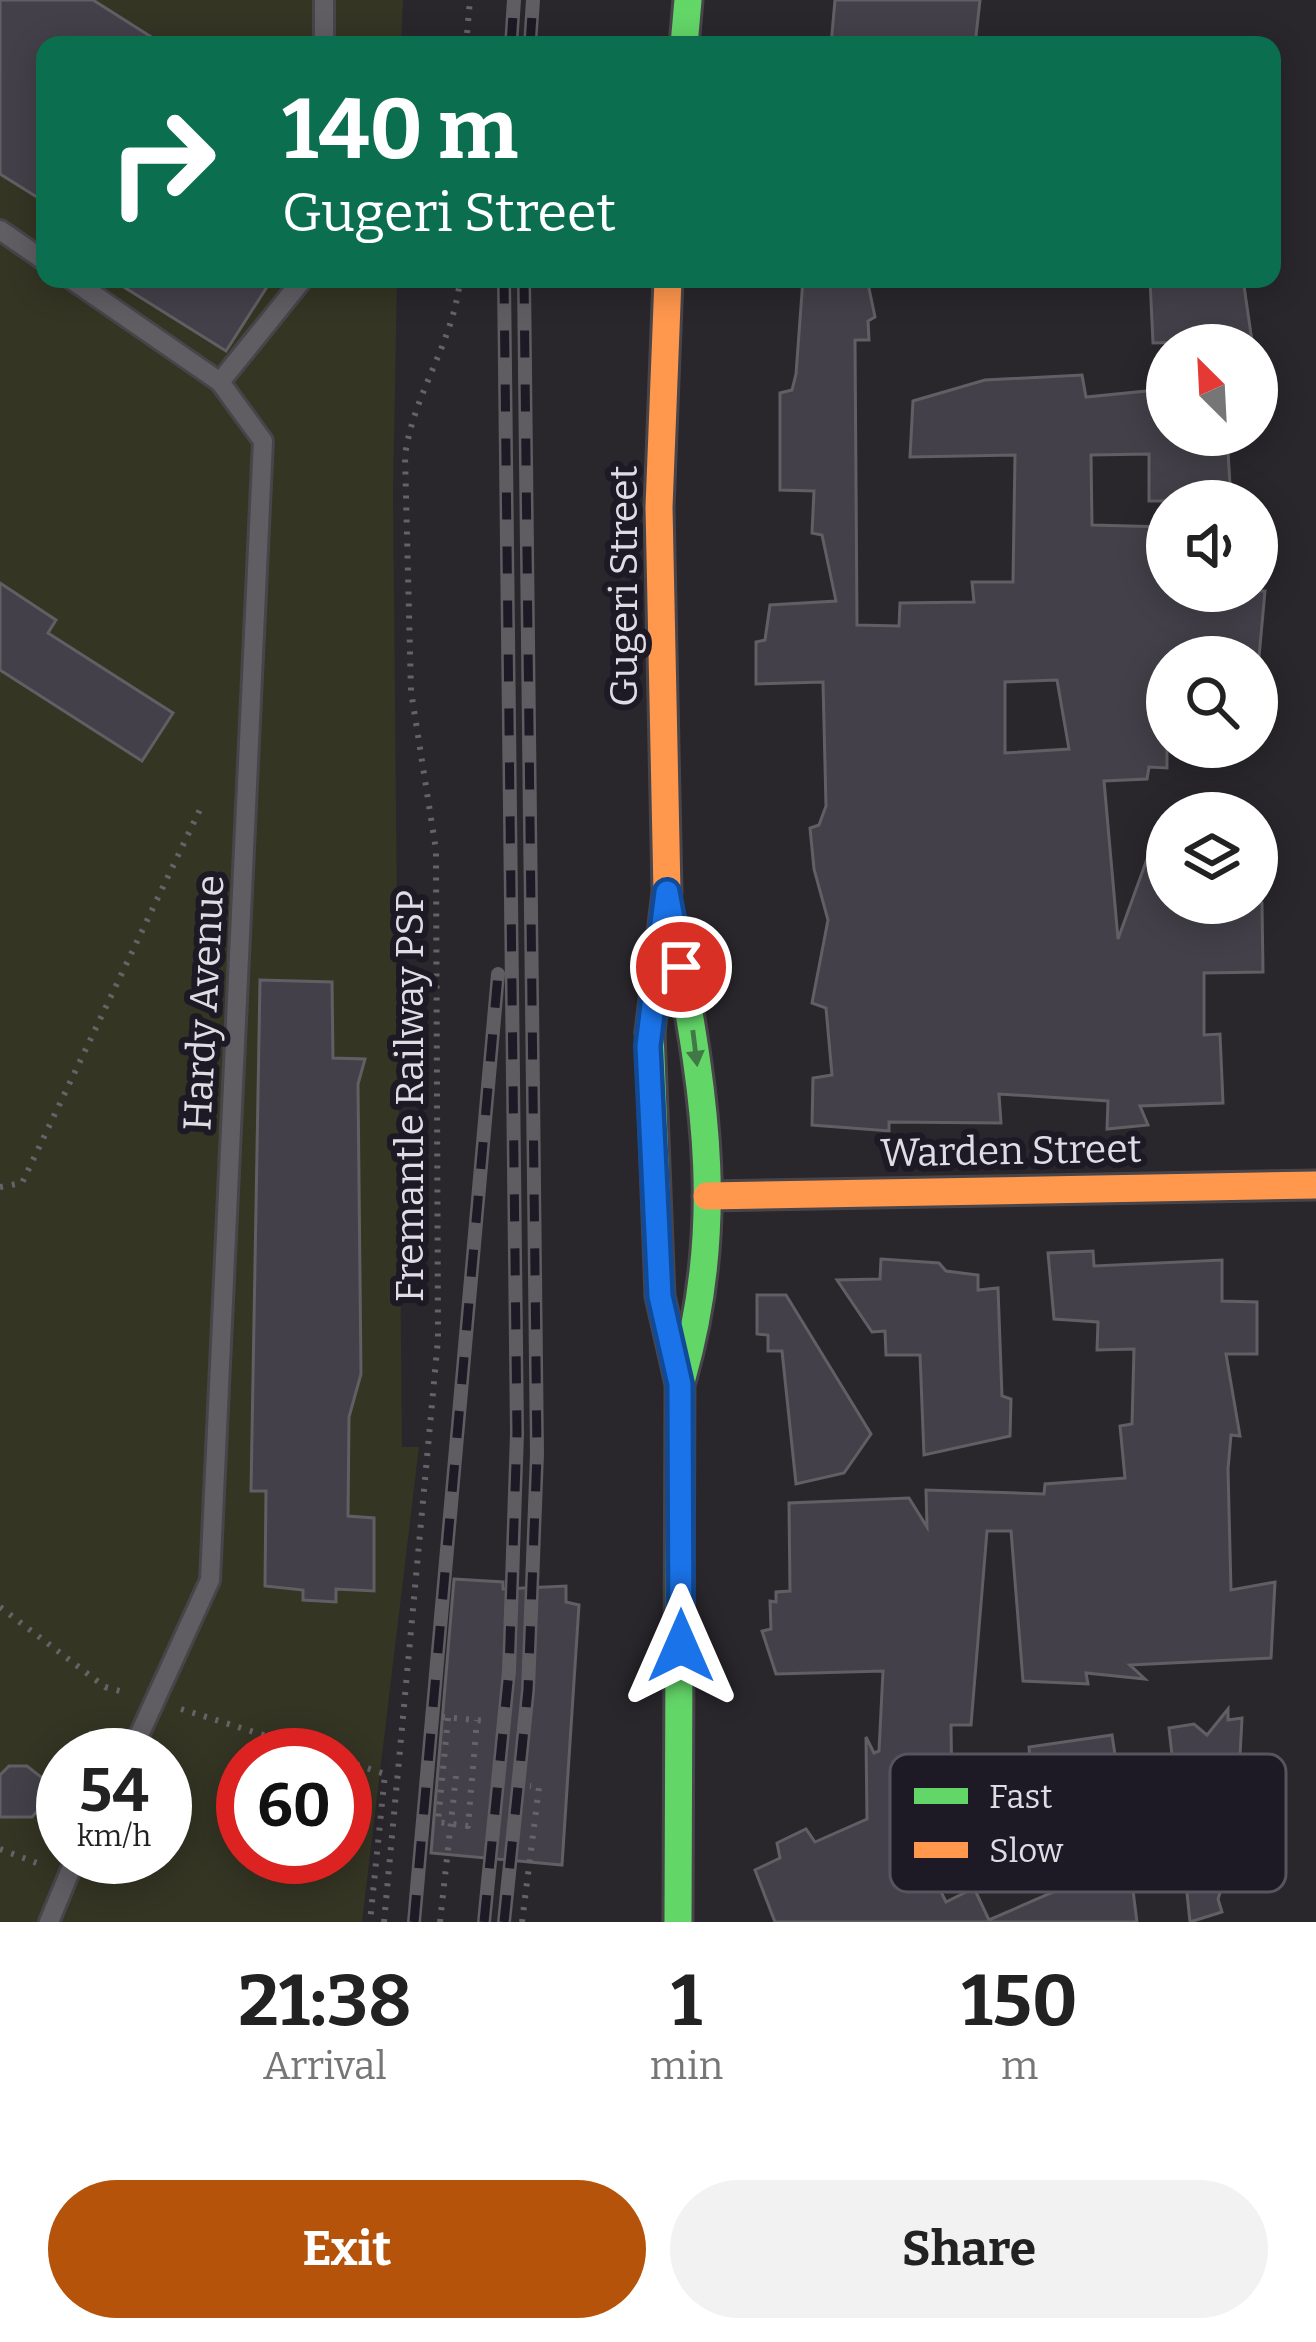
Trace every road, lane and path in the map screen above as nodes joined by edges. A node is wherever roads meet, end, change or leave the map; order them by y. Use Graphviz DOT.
graph roads {
  1 [pos="325,0"];
  2 [pos="470,0"];
  3 [pos="688,0"];
  4 [pos="325,36"];
  5 [pos="467,36"];
  6 [pos="685,36"];
  7 [pos="0,230"];
  8 [pos="36,255"];
  9 [pos="84,288"];
  10 [pos="296,288"];
  11 [pos="459,288"];
  12 [pos="668,288"];
  13 [pos="220,382"];
  14 [pos="203,802"];
  15 [pos="667,892"];
  16 [pos="1316,1185"];
  17 [pos="0,1187"];
  18 [pos="707,1196"];
  19 [pos="680,1384"];
  20 [pos="0,1607"];
  21 [pos="158,1701"];
  22 [pos="477,1720"];
  23 [pos="488,1721"];
  24 [pos="144,1728"];
  25 [pos="242,1728"];
  26 [pos="372,1770"];
  27 [pos="455,1776"];
  28 [pos="530,1786"];
  29 [pos="451,1825"];
  30 [pos="0,1850"];
  31 [pos="36,1858"];
  32 [pos="64,1884"];
  33 [pos="49,1922"];
  34 [pos="370,1922"];
  35 [pos="384,1922"];
  36 [pos="440,1922"];
  37 [pos="521,1922"];
  38 [pos="678,1922"];
  1 -- 4 [label="lane"];
  2 -- 5 [label="path"];
  3 -- 6 [label="main road"];
  7 -- 8 [label="lane"];
  9 -- 13 [label="lane, Hardy Avenue"];
  10 -- 13 [label="lane"];
  11 -- 35 [label="path, Fremantle Railway PSP"];
  12 -- 15 [label="main road, Gugeri Street"];
  13 -- 21 [label="lane, Hardy Avenue"];
  14 -- 17 [label="path"];
  15 -- 18 [label="main road, Gugeri Street, one-way"];
  15 -- 19 [label="main road, Gugeri Street"];
  16 -- 18 [label="main road, Warden Street"];
  18 -- 19 [label="main road, Gugeri Street"];
  19 -- 38 [label="main road, Gugeri Street"];
  20 -- 21 [label="path"];
  21 -- 24 [label="lane, Hardy Avenue"];
  21 -- 25 [label="path"];
  22 -- 23 [label="path"];
  22 -- 29 [label="path"];
  22 -- 29 [label="path"];
  26 -- 34 [label="path"];
  27 -- 29 [label="path"];
  28 -- 37 [label="path"];
  29 -- 36 [label="path"];
  30 -- 31 [label="path"];
  32 -- 33 [label="lane"];
}
